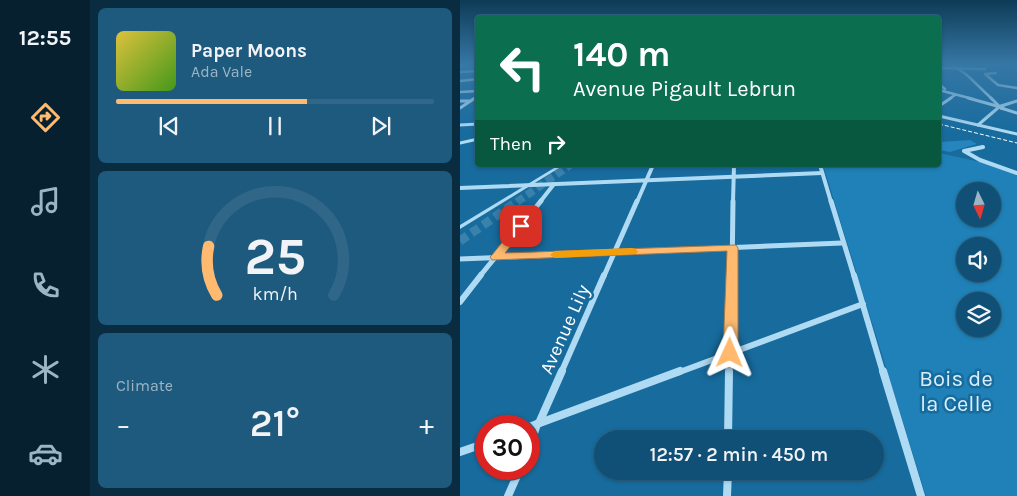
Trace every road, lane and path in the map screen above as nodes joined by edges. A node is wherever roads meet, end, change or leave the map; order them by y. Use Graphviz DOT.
graph roads {
  1 [pos="979,87"];
  2 [pos="943,90"];
  3 [pos="475,91"];
  4 [pos="460,92"];
  5 [pos="956,95"];
  6 [pos="475,98"];
  7 [pos="460,101"];
  8 [pos="470,101"];
  9 [pos="1016,102"];
  10 [pos="941,105"];
  11 [pos="1000,107"];
  12 [pos="460,108"];
  13 [pos="1017,108"];
  14 [pos="1017,113"];
  15 [pos="941,116"];
  16 [pos="475,124"];
  17 [pos="460,125"];
  18 [pos="978,125"];
  19 [pos="1017,134"];
  20 [pos="475,140"];
  21 [pos="460,143"];
  22 [pos="983,146"];
  23 [pos="554,167"];
  24 [pos="559,167"];
  25 [pos="652,167"];
  26 [pos="734,167"];
  27 [pos="820,167"];
  28 [pos="822,173"];
  29 [pos="1017,173"];
  30 [pos="734,177"];
  31 [pos="646,180"];
  32 [pos="554,184"];
  33 [pos="528,185"];
  34 [pos="460,188"];
  35 [pos="461,225"];
  36 [pos="842,243"];
  37 [pos="732,248"];
  38 [pos="615,252"];
  39 [pos="496,257"];
  40 [pos="460,259"];
  41 [pos="460,302"];
  42 [pos="863,304"];
  43 [pos="730,353"];
  44 [pos="540,415"];
  45 [pos="540,423"];
  46 [pos="728,430"];
  47 [pos="475,447"];
  48 [pos="460,452"];
  49 [pos="515,480"];
  50 [pos="728,480"];
  51 [pos="508,496"];
  52 [pos="727,496"];
  53 [pos="921,496"];
  1 -- 11 [label="street"];
  2 -- 5 [label="street"];
  3 -- 4 [label="street"];
  5 -- 10 [label="street"];
  5 -- 11 [label="street"];
  6 -- 8 [label="street"];
  7 -- 8 [label="street"];
  8 -- 12 [label="street"];
  9 -- 11 [label="street"];
  11 -- 13 [label="street"];
  11 -- 14 [label="street"];
  11 -- 18 [label="street"];
  15 -- 18 [label="street"];
  16 -- 17 [label="street"];
  18 -- 19 [label="street"];
  20 -- 21 [label="street"];
  22 -- 29 [label="street"];
  23 -- 33 [label="street"];
  24 -- 33 [label="street"];
  25 -- 31 [label="street, Avenue Lily"];
  26 -- 30 [label="street"];
  27 -- 28 [label="street"];
  28 -- 30 [label="street"];
  28 -- 36 [label="street"];
  30 -- 31 [label="street"];
  30 -- 37 [label="street"];
  31 -- 32 [label="street"];
  31 -- 38 [label="street, Avenue Lily"];
  32 -- 33 [label="street"];
  32 -- 39 [label="street"];
  33 -- 34 [label="street"];
  33 -- 35 [label="street"];
  36 -- 37 [label="street"];
  36 -- 42 [label="street"];
  37 -- 38 [label="street"];
  37 -- 43 [label="street"];
  38 -- 39 [label="street"];
  38 -- 44 [label="street, Avenue Lily"];
  39 -- 40 [label="street"];
  39 -- 41 [label="street"];
  42 -- 43 [label="street"];
  42 -- 53 [label="street"];
  43 -- 45 [label="street"];
  43 -- 46 [label="street"];
  47 -- 48 [label="street"];
  49 -- 51 [label="street"];
  50 -- 52 [label="street"];
}
